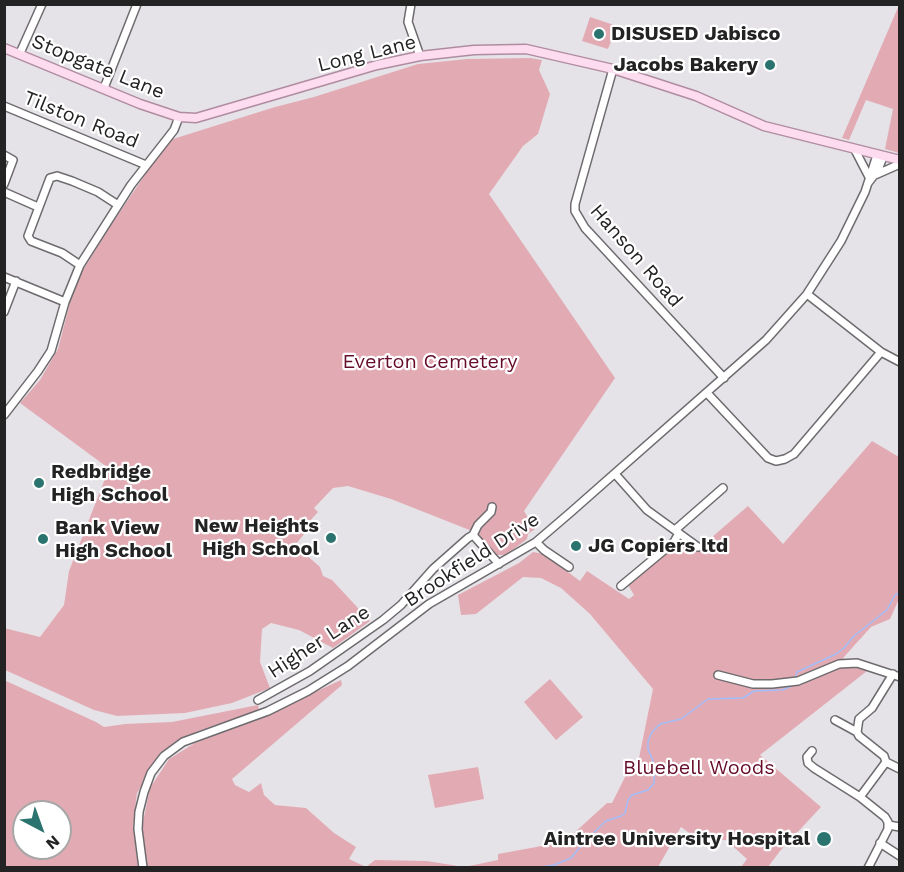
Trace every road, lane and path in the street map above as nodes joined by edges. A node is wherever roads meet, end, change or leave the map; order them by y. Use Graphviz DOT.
graph roads {
  1 [pos="42,4"];
  2 [pos="137,4"];
  3 [pos="411,4"];
  4 [pos="4,48"];
  5 [pos="20,53"];
  6 [pos="420,56"];
  7 [pos="613,69"];
  8 [pos="104,88"];
  9 [pos="4,106"];
  10 [pos="179,117"];
  11 [pos="855,150"];
  12 [pos="4,155"];
  13 [pos="880,156"];
  14 [pos="900,162"];
  15 [pos="146,165"];
  16 [pos="870,178"];
  17 [pos="4,184"];
  18 [pos="4,192"];
  19 [pos="118,205"];
  20 [pos="38,207"];
  21 [pos="80,265"];
  22 [pos="4,277"];
  23 [pos="16,282"];
  24 [pos="807,294"];
  25 [pos="65,302"];
  26 [pos="4,312"];
  27 [pos="881,352"];
  28 [pos="900,362"];
  29 [pos="724,378"];
  30 [pos="707,393"];
  31 [pos="4,414"];
  32 [pos="616,475"];
  33 [pos="723,488"];
  34 [pos="492,507"];
  35 [pos="677,532"];
  36 [pos="473,535"];
  37 [pos="536,542"];
  38 [pos="698,547"];
  39 [pos="499,564"];
  40 [pos="569,567"];
  41 [pos="621,586"];
  42 [pos="718,675"];
  43 [pos="896,676"];
  44 [pos="258,700"];
  45 [pos="835,720"];
  46 [pos="857,732"];
  47 [pos="812,751"];
  48 [pos="886,762"];
  49 [pos="900,770"];
  50 [pos="860,797"];
  51 [pos="888,825"];
  52 [pos="900,827"];
  53 [pos="880,843"];
  54 [pos="900,856"];
  55 [pos="143,867"];
  56 [pos="868,867"];
  1 -- 5 [label="street"];
  2 -- 8 [label="street"];
  3 -- 6 [label="street"];
  4 -- 5 [label="main road, Stopgate Lane"];
  5 -- 8 [label="main road, Stopgate Lane"];
  6 -- 7 [label="main road, Long Lane"];
  6 -- 10 [label="main road, Long Lane"];
  7 -- 11 [label="main road, Long Lane"];
  7 -- 29 [label="street, Hanson Road"];
  8 -- 10 [label="main road, Stopgate Lane"];
  9 -- 15 [label="street, Tilston Road"];
  10 -- 15 [label="street"];
  11 -- 13 [label="main road, Long Lane"];
  11 -- 16 [label="street"];
  12 -- 17 [label="street"];
  13 -- 14 [label="main road, Long Lane"];
  13 -- 16 [label="street, Brookfield Drive"];
  14 -- 16 [label="street"];
  15 -- 19 [label="street"];
  16 -- 24 [label="street, Brookfield Drive"];
  18 -- 20 [label="street"];
  19 -- 20 [label="street"];
  19 -- 21 [label="street"];
  20 -- 21 [label="street"];
  21 -- 25 [label="street"];
  22 -- 23 [label="street"];
  23 -- 25 [label="street"];
  23 -- 26 [label="street"];
  24 -- 27 [label="street"];
  24 -- 29 [label="street, Brookfield Drive"];
  25 -- 31 [label="street"];
  27 -- 28 [label="street"];
  27 -- 30 [label="street"];
  29 -- 30 [label="street, Brookfield Drive"];
  30 -- 32 [label="street, Brookfield Drive"];
  32 -- 35 [label="street"];
  32 -- 37 [label="street, Brookfield Drive"];
  33 -- 35 [label="street"];
  34 -- 36 [label="street, Higher Lane"];
  35 -- 38 [label="street"];
  35 -- 41 [label="street"];
  36 -- 39 [label="street"];
  36 -- 44 [label="street, Higher Lane"];
  37 -- 39 [label="street, Brookfield Drive"];
  37 -- 40 [label="street"];
  39 -- 55 [label="street, Brookfield Drive"];
  42 -- 43 [label="street"];
  43 -- 46 [label="street"];
  45 -- 46 [label="street"];
  46 -- 48 [label="street"];
  47 -- 50 [label="street"];
  48 -- 49 [label="street"];
  48 -- 50 [label="street"];
  50 -- 51 [label="street"];
  51 -- 52 [label="street"];
  51 -- 53 [label="street"];
  53 -- 54 [label="street"];
  53 -- 56 [label="street"];
}
